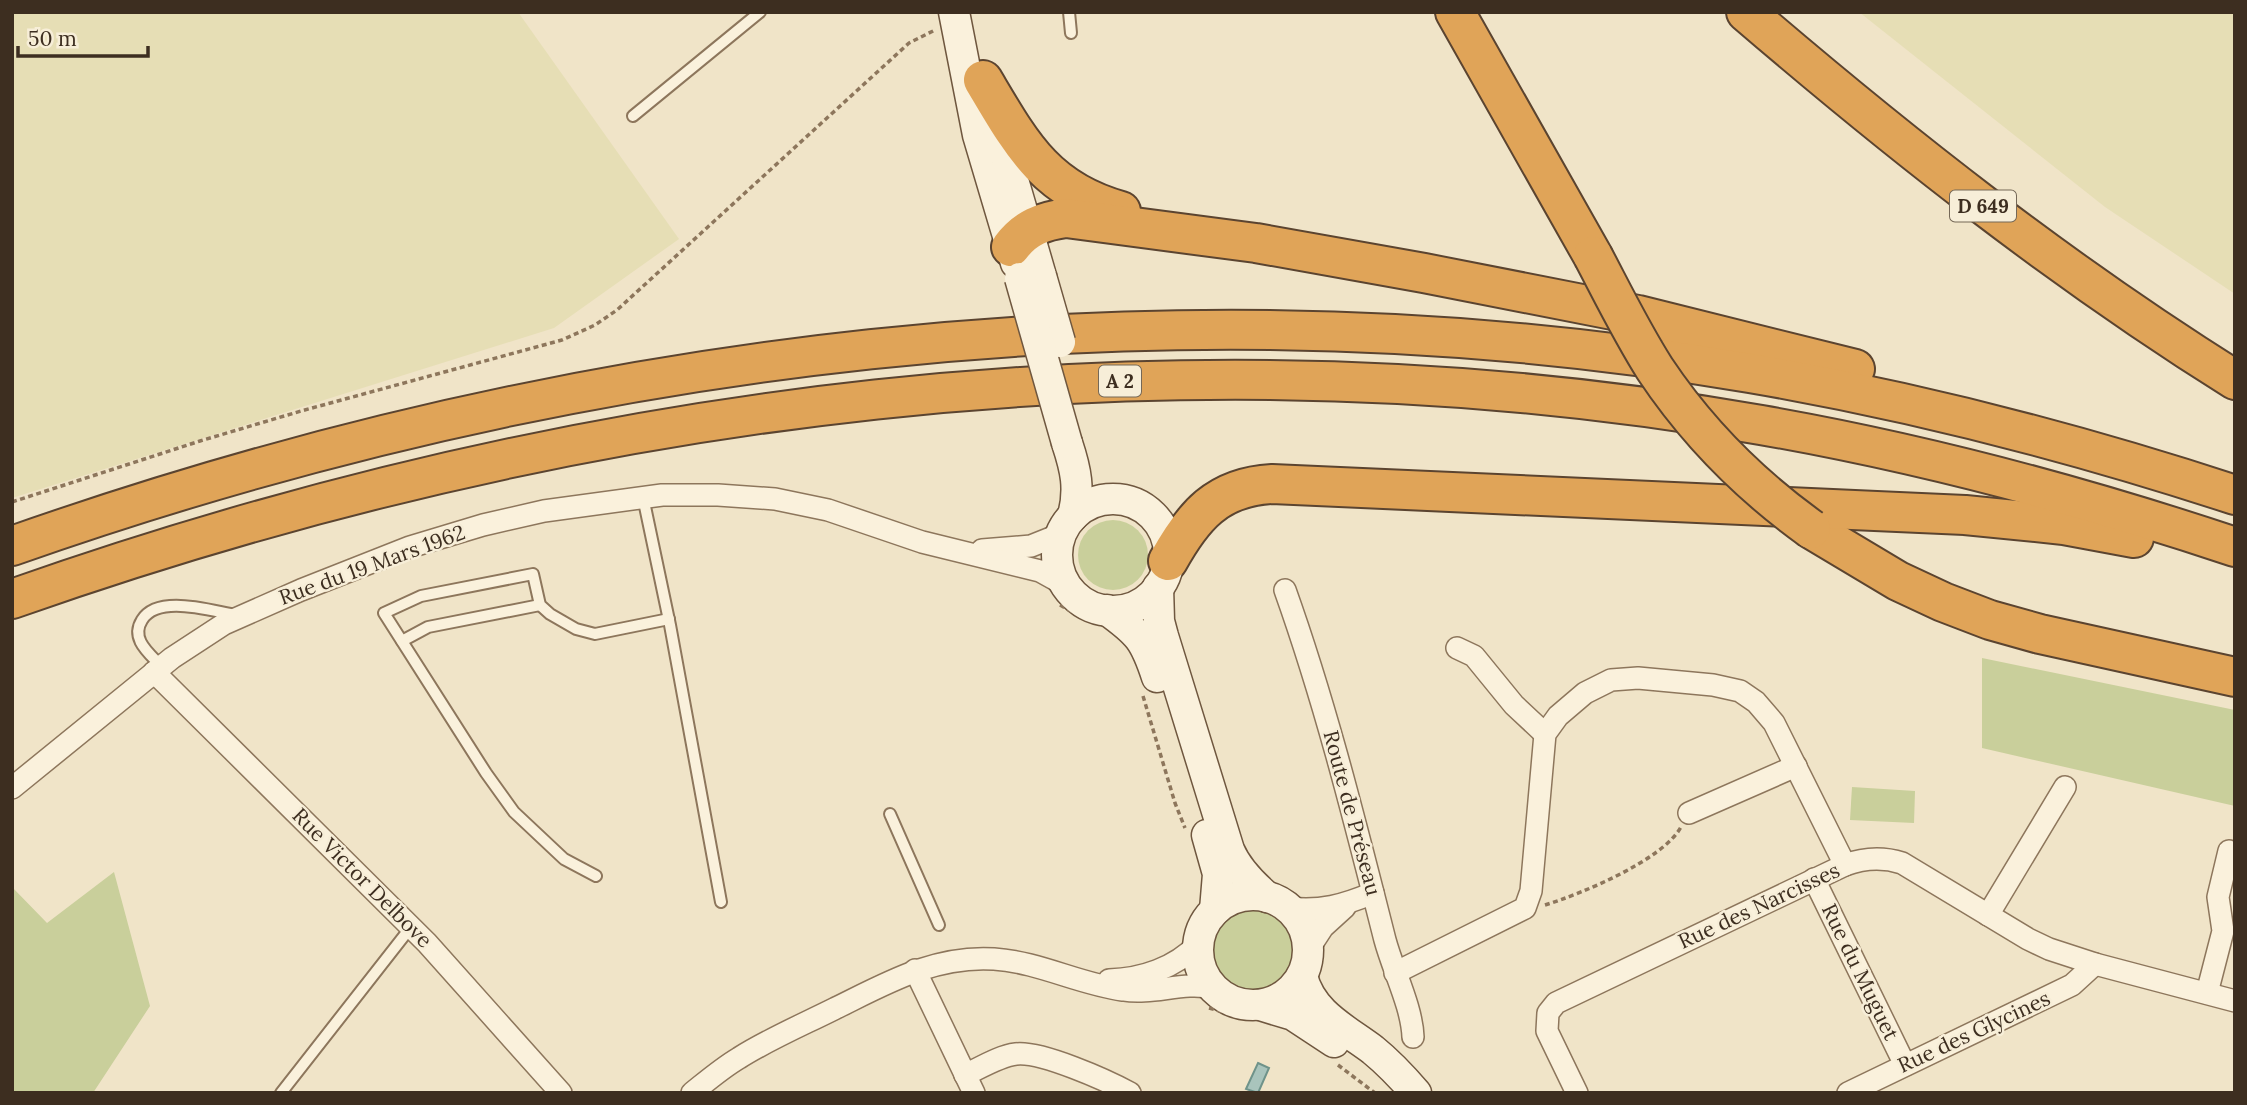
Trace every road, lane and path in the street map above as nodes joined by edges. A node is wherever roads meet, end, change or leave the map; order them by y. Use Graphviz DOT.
graph roads {
  1 [pos="760,12"];
  2 [pos="1069,12"];
  3 [pos="1455,12"];
  4 [pos="1746,12"];
  5 [pos="955,16"];
  6 [pos="1071,33"];
  7 [pos="983,80"];
  8 [pos="633,116"];
  9 [pos="1256,243"];
  10 [pos="1025,257"];
  11 [pos="2235,380"];
  12 [pos="1077,442"];
  13 [pos="2189,480"];
  14 [pos="2235,495"];
  15 [pos="643,497"];
  16 [pos="1125,500"];
  17 [pos="12,502"];
  18 [pos="1067,525"];
  19 [pos="12,546"];
  20 [pos="2235,547"];
  21 [pos="951,548"];
  22 [pos="2235,566"];
  23 [pos="1163,574"];
  24 [pos="1285,590"];
  25 [pos="1062,594"];
  26 [pos="12,599"];
  27 [pos="540,606"];
  28 [pos="242,616"];
  29 [pos="1102,618"];
  30 [pos="669,620"];
  31 [pos="402,641"];
  32 [pos="1457,649"];
  33 [pos="158,669"];
  34 [pos="2235,677"];
  35 [pos="1141,688"];
  36 [pos="1545,734"];
  37 [pos="1796,766"];
  38 [pos="2065,787"];
  39 [pos="12,788"];
  40 [pos="1689,813"];
  41 [pos="890,814"];
  42 [pos="1186,831"];
  43 [pos="2230,851"];
  44 [pos="1845,865"];
  45 [pos="596,876"];
  46 [pos="1814,879"];
  47 [pos="1373,892"];
  48 [pos="721,902"];
  49 [pos="1278,902"];
  50 [pos="1350,903"];
  51 [pos="1215,910"];
  52 [pos="1513,915"];
  53 [pos="1988,915"];
  54 [pos="939,925"];
  55 [pos="411,927"];
  56 [pos="1198,944"];
  57 [pos="1305,963"];
  58 [pos="2095,964"];
  59 [pos="915,970"];
  60 [pos="1395,973"];
  61 [pos="1089,982"];
  62 [pos="1213,988"];
  63 [pos="2207,993"];
  64 [pos="2235,1001"];
  65 [pos="1260,1005"];
  66 [pos="1413,1037"];
  67 [pos="1905,1065"];
  68 [pos="969,1084"];
  69 [pos="705,1089"];
  70 [pos="281,1093"];
  71 [pos="561,1093"];
  72 [pos="1130,1093"];
  73 [pos="1396,1093"];
  74 [pos="1416,1093"];
  75 [pos="1577,1093"];
  76 [pos="1848,1093"];
  1 -- 8 [label="lane"];
  2 -- 6 [label="lane"];
  3 -- 34 [label="highway, bridge"];
  4 -- 11 [label="highway, D 649"];
  5 -- 7 [label="main road"];
  5 -- 10 [label="main road"];
  5 -- 17 [label="path"];
  7 -- 9 [label="highway"];
  7 -- 10 [label="main road"];
  9 -- 10 [label="highway"];
  9 -- 13 [label="highway"];
  10 -- 12 [label="main road, bridge"];
  12 -- 16 [label="main road"];
  12 -- 18 [label="main road"];
  13 -- 14 [label="highway"];
  13 -- 19 [label="highway"];
  15 -- 21 [label="street, Rue du 19 Mars 1962"];
  15 -- 28 [label="street, Rue du 19 Mars 1962"];
  15 -- 30 [label="lane"];
  16 -- 18 [label="main road"];
  16 -- 23 [label="main road"];
  18 -- 21 [label="street"];
  18 -- 25 [label="main road"];
  20 -- 26 [label="highway, A 2"];
  21 -- 25 [label="street"];
  22 -- 23 [label="highway"];
  23 -- 29 [label="main road"];
  23 -- 49 [label="main road"];
  24 -- 47 [label="street, Route de Préseau"];
  25 -- 29 [label="path"];
  25 -- 29 [label="main road"];
  27 -- 30 [label="lane"];
  27 -- 31 [label="lane"];
  27 -- 31 [label="lane"];
  28 -- 33 [label="street, Rue du 19 Mars 1962"];
  28 -- 33 [label="lane"];
  29 -- 51 [label="main road"];
  30 -- 48 [label="lane"];
  31 -- 45 [label="lane"];
  32 -- 36 [label="street"];
  33 -- 39 [label="street, Rue du 19 Mars 1962"];
  33 -- 55 [label="street, Rue Victor Delbove"];
  35 -- 42 [label="path"];
  36 -- 37 [label="street"];
  36 -- 52 [label="street"];
  37 -- 40 [label="street"];
  37 -- 44 [label="street"];
  38 -- 53 [label="street"];
  40 -- 52 [label="path"];
  41 -- 54 [label="lane"];
  43 -- 63 [label="street"];
  44 -- 46 [label="street, Rue des Narcisses"];
  44 -- 53 [label="street, Rue des Narcisses"];
  46 -- 67 [label="street, Rue du Muguet"];
  46 -- 75 [label="street, Rue des Narcisses"];
  47 -- 50 [label="street"];
  47 -- 60 [label="street, Route de Préseau"];
  49 -- 50 [label="street"];
  49 -- 51 [label="main road"];
  49 -- 57 [label="main road"];
  50 -- 57 [label="street"];
  51 -- 56 [label="main road"];
  52 -- 60 [label="street"];
  53 -- 58 [label="street, Rue des Narcisses"];
  55 -- 70 [label="lane"];
  55 -- 71 [label="street, Rue Victor Delbove"];
  56 -- 61 [label="street"];
  56 -- 62 [label="main road"];
  57 -- 65 [label="main road"];
  57 -- 74 [label="main road"];
  58 -- 63 [label="street, Rue des Narcisses"];
  58 -- 67 [label="street, Rue des Glycines"];
  59 -- 61 [label="street"];
  59 -- 68 [label="street"];
  59 -- 69 [label="street"];
  60 -- 66 [label="street, Route de Préseau"];
  61 -- 62 [label="street"];
  62 -- 65 [label="main road"];
  63 -- 64 [label="street, Rue des Narcisses"];
  65 -- 73 [label="main road"];
  67 -- 76 [label="street, Rue des Glycines"];
  68 -- 72 [label="street"];
}
